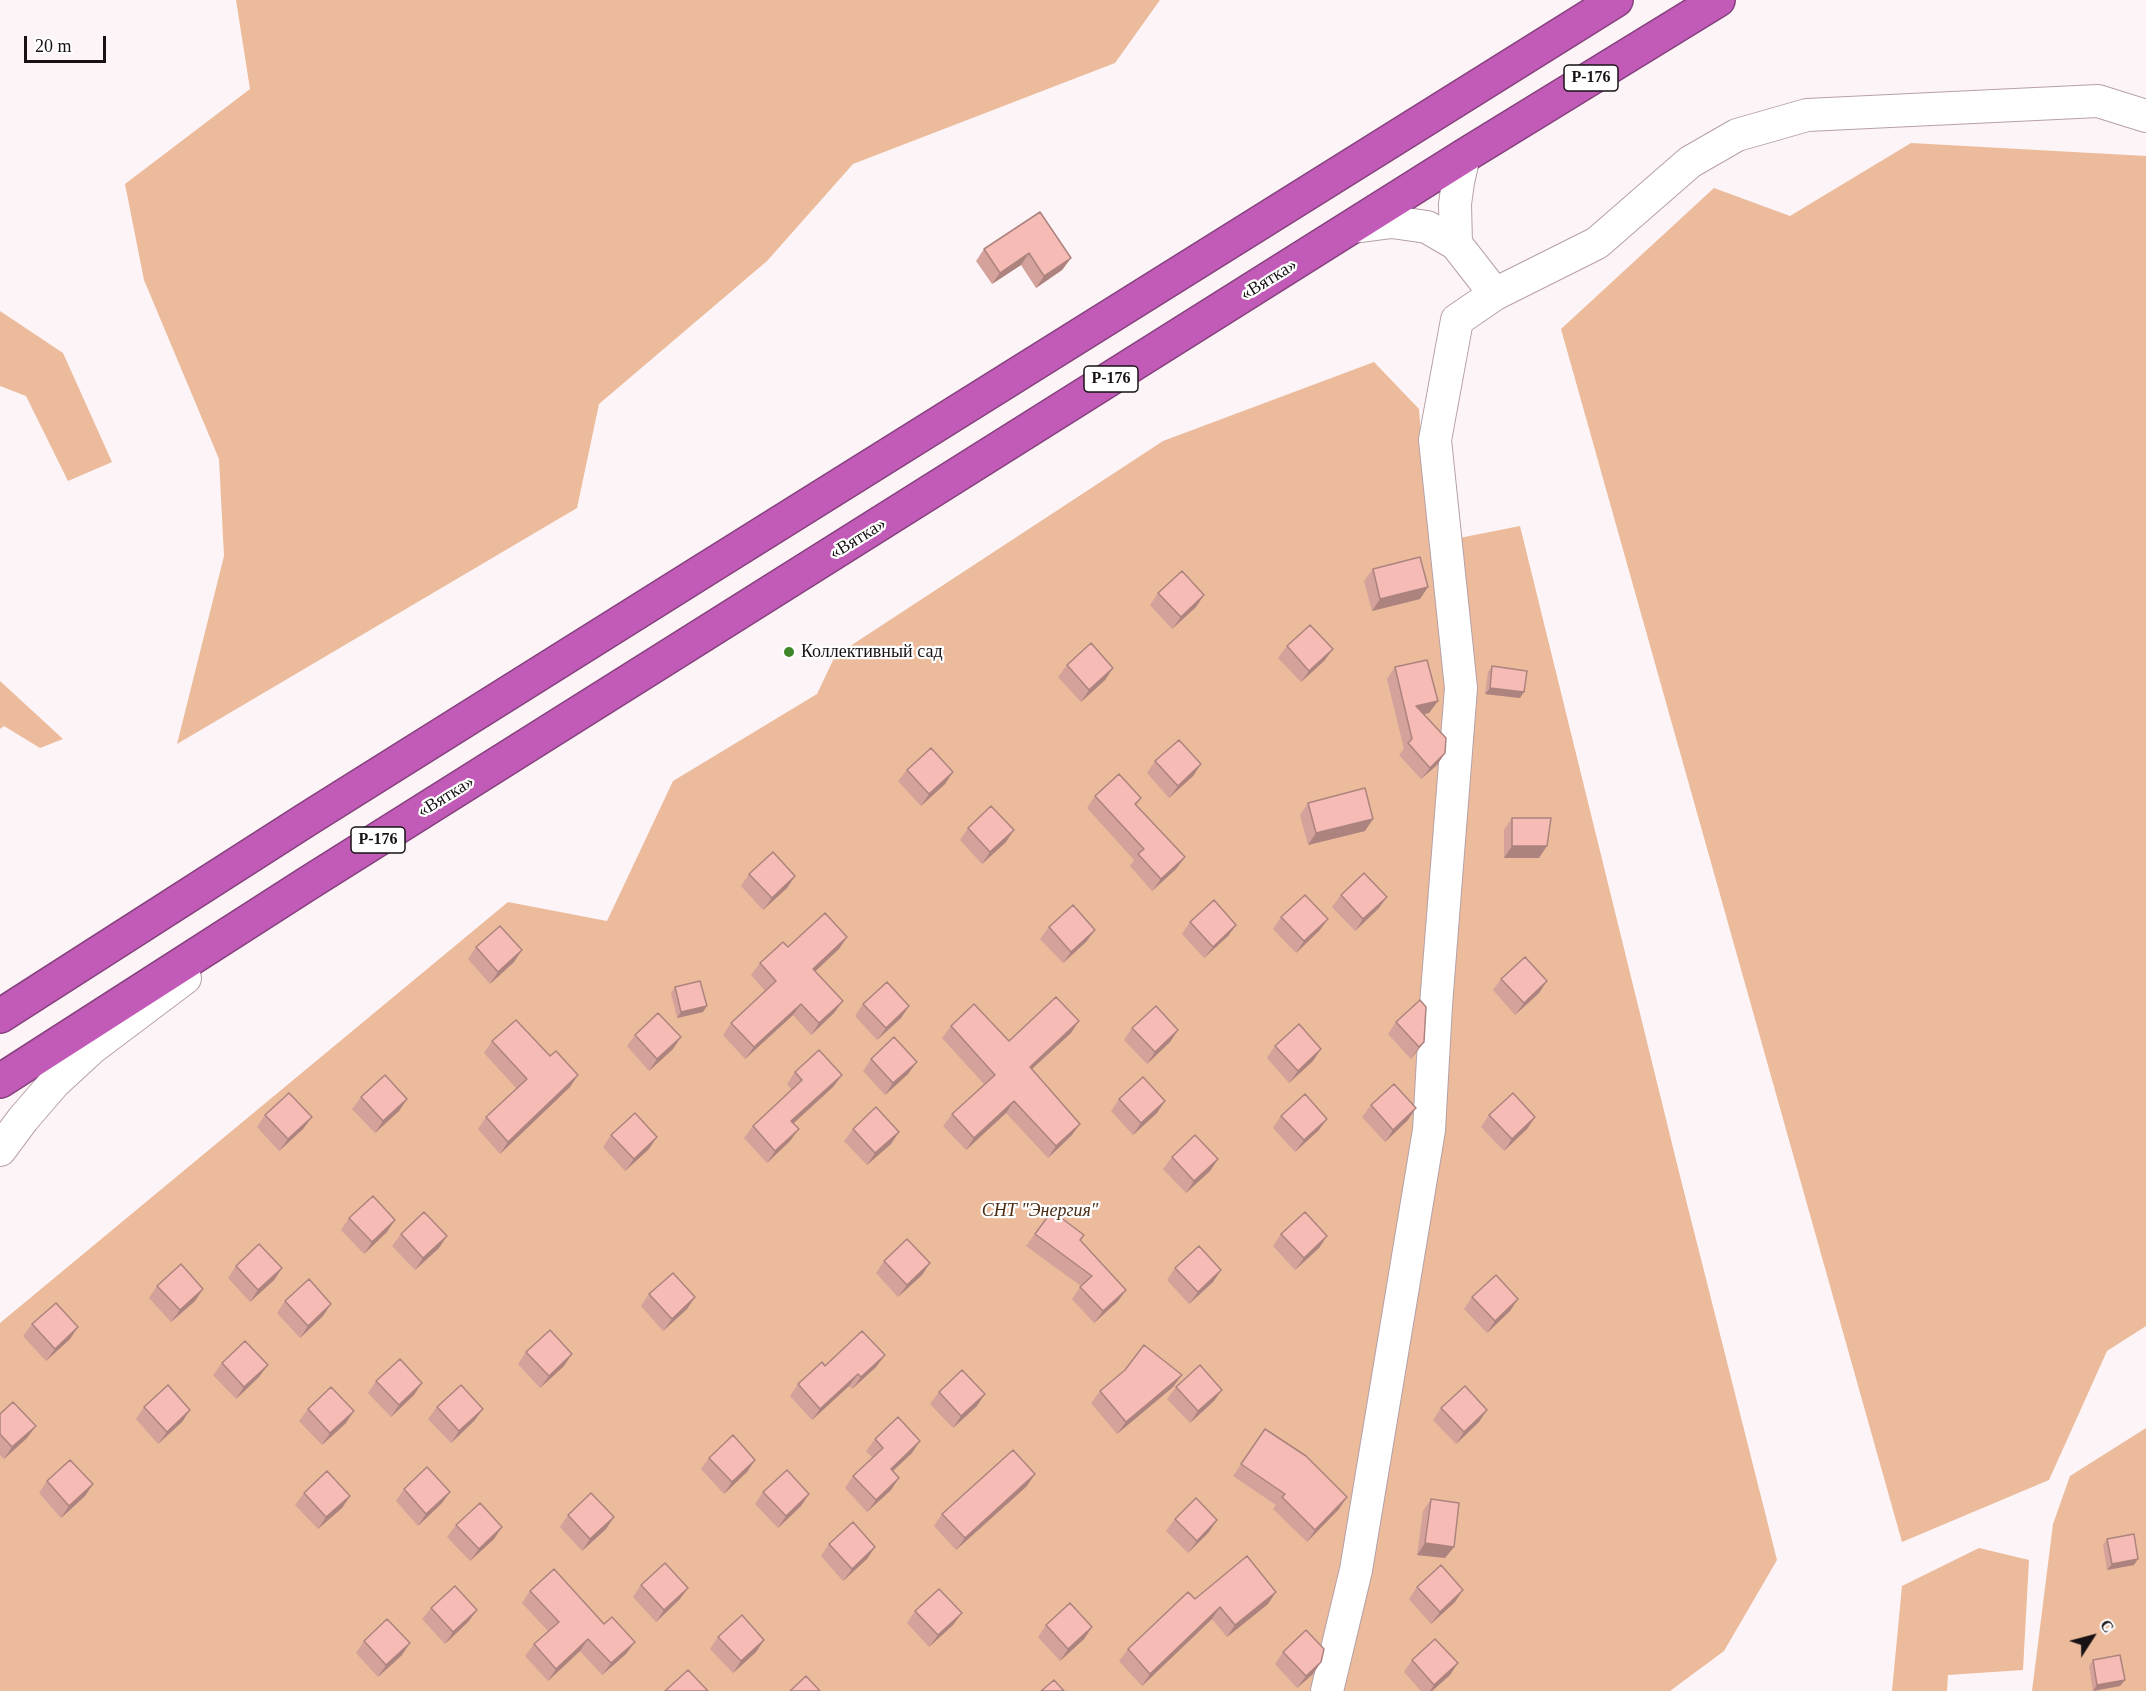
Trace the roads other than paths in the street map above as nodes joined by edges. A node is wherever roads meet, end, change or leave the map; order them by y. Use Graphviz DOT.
graph roads {
  1 [pos="1616,0"];
  2 [pos="1718,0"];
  3 [pos="2146,116"];
  4 [pos="1464,156"];
  5 [pos="1353,227"];
  6 [pos="1456,244"];
  7 [pos="1494,294"];
  8 [pos="310,882"];
  9 [pos="0,1016"];
  10 [pos="0,1081"];
  11 [pos="0,1150"];
  12 [pos="1327,1691"];
  1 -- 9 [label="highway"];
  2 -- 4 [label="highway, «Вятка» / Р-176"];
  3 -- 7 [label="street"];
  4 -- 5 [label="highway, «Вятка» / Р-176"];
  4 -- 6 [label="street"];
  5 -- 6 [label="street"];
  5 -- 8 [label="highway, «Вятка» / Р-176"];
  6 -- 7 [label="street"];
  7 -- 12 [label="street"];
  8 -- 10 [label="highway, «Вятка» / Р-176"];
  8 -- 11 [label="street"];
}
